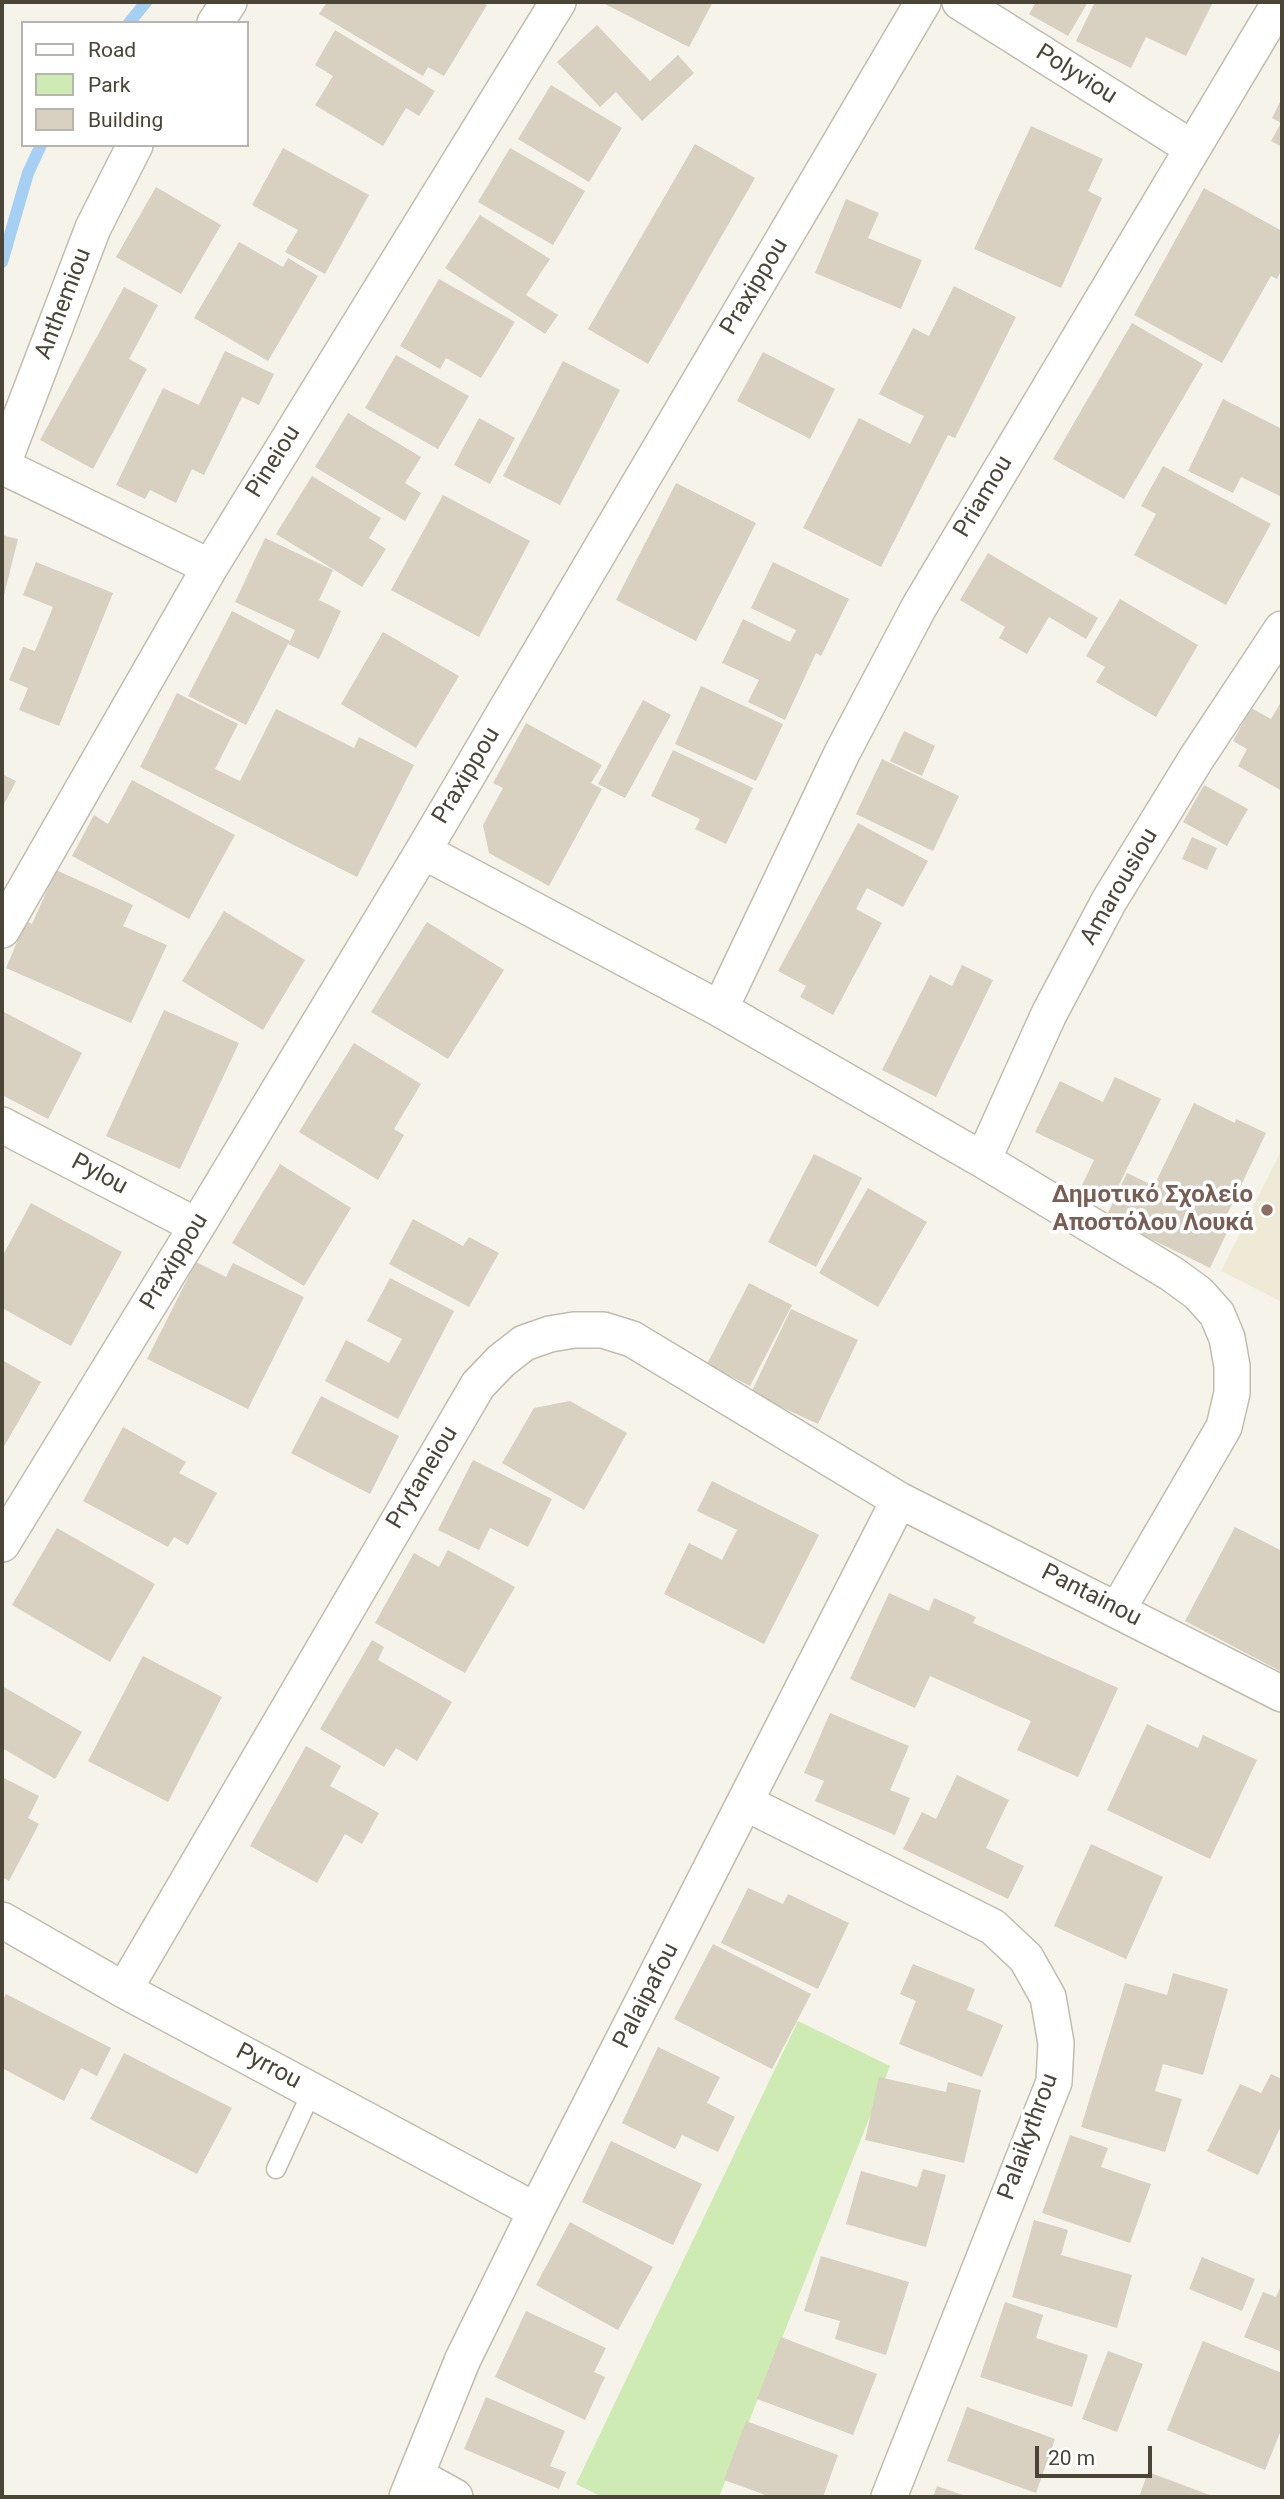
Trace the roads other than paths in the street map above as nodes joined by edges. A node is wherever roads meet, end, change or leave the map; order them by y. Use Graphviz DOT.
graph roads {
  1 [pos="229,2"];
  2 [pos="558,2"];
  3 [pos="923,2"];
  4 [pos="960,2"];
  5 [pos="1280,2"];
  6 [pos="216,21"];
  7 [pos="134,147"];
  8 [pos="1192,148"];
  9 [pos="2,466"];
  10 [pos="210,567"];
  11 [pos="1279,641"];
  12 [pos="423,851"];
  13 [pos="2,930"];
  14 [pos="720,1009"];
  15 [pos="2,1125"];
  16 [pos="983,1160"];
  17 [pos="197,1226"];
  18 [pos="899,1500"];
  19 [pos="2,1544"];
  20 [pos="1118,1609"];
  21 [pos="1282,1693"];
  22 [pos="746,1803"];
  23 [pos="2,1920"];
  24 [pos="124,1990"];
  25 [pos="312,2091"];
  26 [pos="276,2169"];
  27 [pos="536,2211"];
  28 [pos="412,2487"];
  29 [pos="454,2497"];
  30 [pos="888,2497"];
  1 -- 6 [label="street"];
  2 -- 10 [label="street, Pineiou"];
  3 -- 12 [label="street, Praxippou"];
  4 -- 8 [label="street, Polyviou"];
  5 -- 8 [label="street, Priamou"];
  7 -- 9 [label="street, Anthemiou"];
  8 -- 14 [label="street, Priamou"];
  9 -- 10 [label="street"];
  10 -- 13 [label="street, Pineiou"];
  11 -- 16 [label="street, Amarousiou"];
  12 -- 14 [label="street"];
  12 -- 17 [label="street, Praxippou"];
  14 -- 16 [label="street"];
  15 -- 17 [label="street, Pylou"];
  16 -- 20 [label="street"];
  17 -- 19 [label="street, Praxippou"];
  18 -- 20 [label="street, Pantainou"];
  18 -- 22 [label="street, Palaipafou"];
  18 -- 24 [label="street, Prytaneiou"];
  20 -- 21 [label="street, Pantainou"];
  22 -- 27 [label="street, Palaipafou"];
  22 -- 30 [label="street, Palaikythrou"];
  23 -- 24 [label="street, Pyrrou"];
  24 -- 25 [label="street, Pyrrou"];
  25 -- 26 [label="lane"];
  25 -- 27 [label="street, Pyrrou"];
  27 -- 28 [label="street, Palaipafou"];
  28 -- 29 [label="street"];
}
